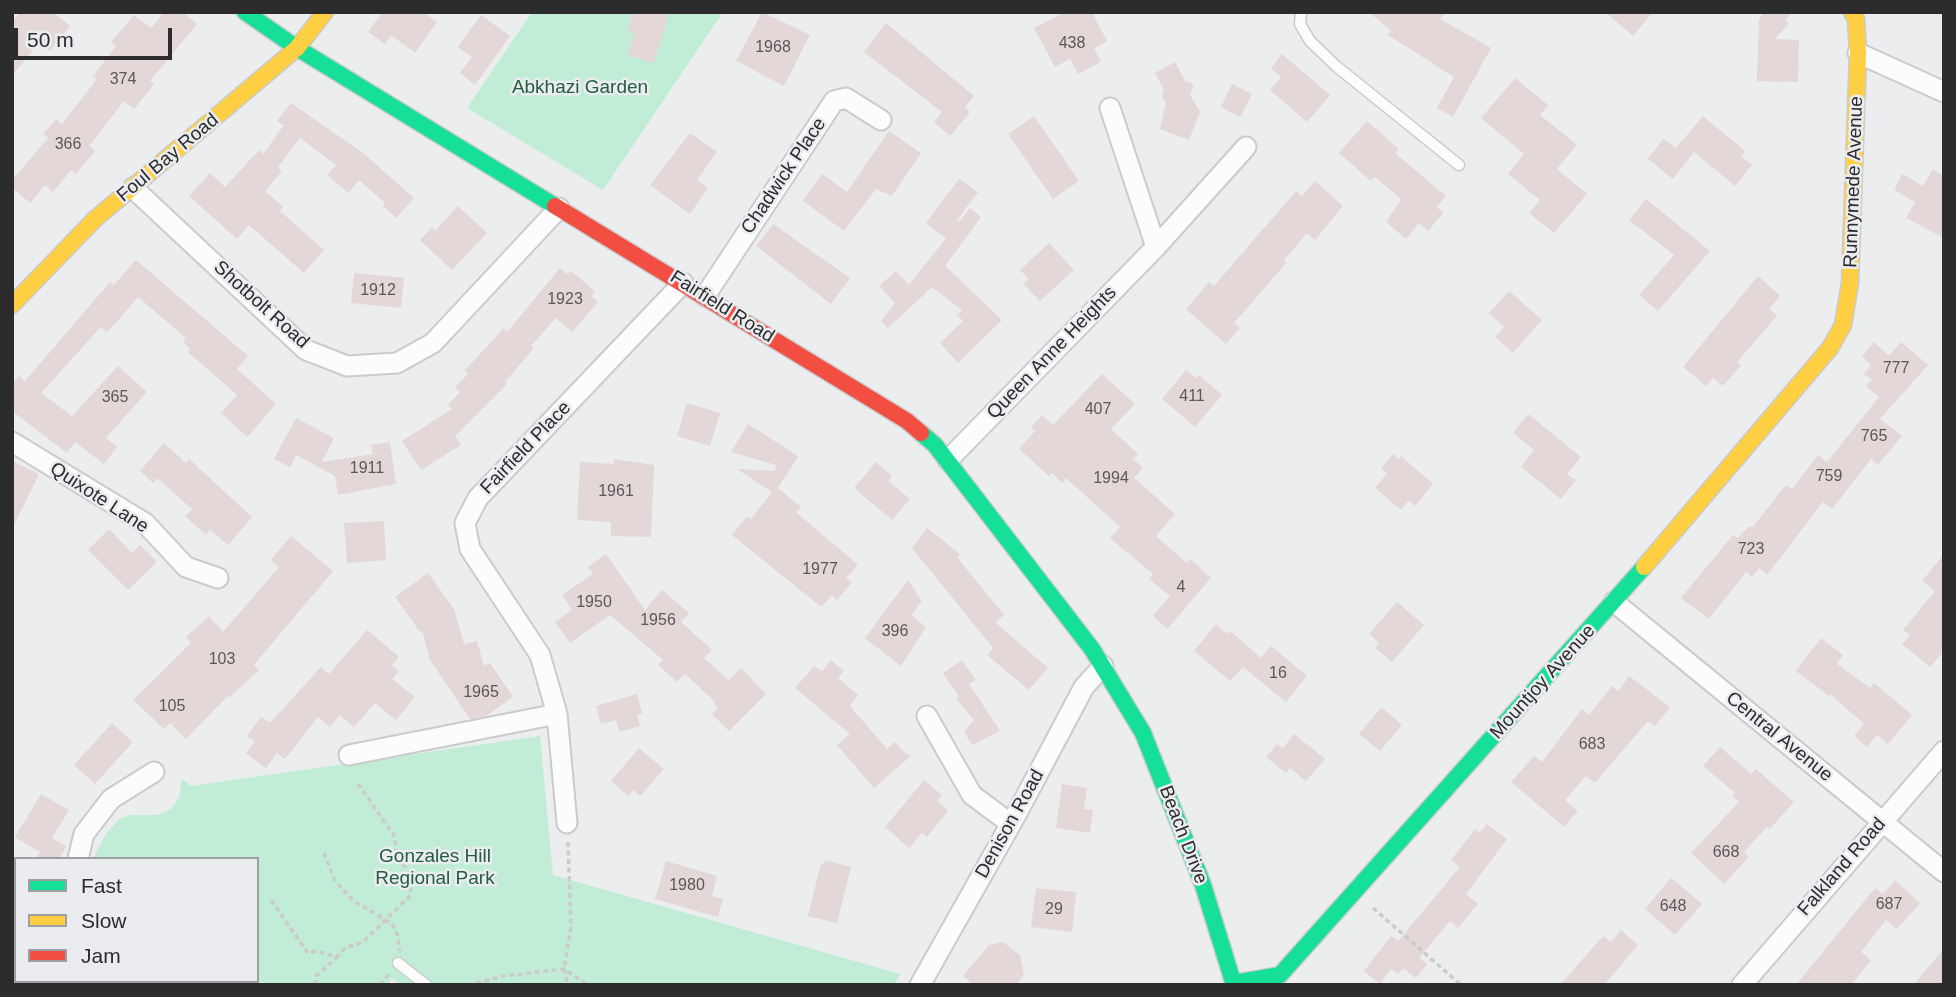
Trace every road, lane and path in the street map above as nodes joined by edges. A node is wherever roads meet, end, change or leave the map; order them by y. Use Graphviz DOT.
graph roads {
  1 [pos="245,12"];
  2 [pos="325,12"];
  3 [pos="1301,12"];
  4 [pos="1852,12"];
  5 [pos="297,48"];
  6 [pos="1858,53"];
  7 [pos="1944,92"];
  8 [pos="1110,108"];
  9 [pos="881,120"];
  10 [pos="1246,147"];
  11 [pos="1459,165"];
  12 [pos="133,188"];
  13 [pos="559,208"];
  14 [pos="1156,247"];
  15 [pos="683,283"];
  16 [pos="705,296"];
  17 [pos="12,305"];
  18 [pos="1830,348"];
  19 [pos="12,442"];
  20 [pos="948,460"];
  21 [pos="218,578"];
  22 [pos="1614,602"];
  23 [pos="1103,666"];
  24 [pos="1119,691"];
  25 [pos="557,714"];
  26 [pos="927,716"];
  27 [pos="1944,751"];
  28 [pos="349,755"];
  29 [pos="154,772"];
  30 [pos="358,783"];
  31 [pos="1882,822"];
  32 [pos="567,823"];
  33 [pos="1011,824"];
  34 [pos="324,853"];
  35 [pos="78,857"];
  36 [pos="1944,872"];
  37 [pos="1355,892"];
  38 [pos="271,900"];
  39 [pos="385,919"];
  40 [pos="337,957"];
  41 [pos="398,963"];
  42 [pos="564,969"];
  43 [pos="1234,984"];
  44 [pos="315,985"];
  45 [pos="426,985"];
  46 [pos="468,985"];
  47 [pos="568,985"];
  48 [pos="588,985"];
  49 [pos="920,985"];
  50 [pos="1461,985"];
  51 [pos="1742,985"];
  1 -- 5 [label="street, Fairfield Road"];
  2 -- 5 [label="street, Foul Bay Road"];
  3 -- 11 [label="lane"];
  4 -- 6 [label="street, Runnymede Avenue"];
  5 -- 12 [label="street, Foul Bay Road"];
  5 -- 13 [label="street, Fairfield Road"];
  6 -- 7 [label="street"];
  6 -- 18 [label="street, Runnymede Avenue"];
  8 -- 14 [label="street"];
  9 -- 16 [label="street, Chadwick Place"];
  10 -- 14 [label="street, Queen Anne Heights"];
  12 -- 13 [label="street, Shotbolt Road"];
  12 -- 17 [label="street, Foul Bay Road"];
  13 -- 15 [label="street, Fairfield Road"];
  14 -- 20 [label="street, Queen Anne Heights"];
  15 -- 16 [label="street, Fairfield Road"];
  15 -- 25 [label="street, Fairfield Place"];
  16 -- 20 [label="street, Fairfield Road"];
  18 -- 22 [label="street, Mountjoy Avenue"];
  19 -- 21 [label="street, Quixote Lane"];
  20 -- 23 [label="street, Fairfield Road"];
  22 -- 31 [label="street, Central Avenue"];
  22 -- 37 [label="street, Mountjoy Avenue"];
  23 -- 24 [label="street, Fairfield Road"];
  23 -- 33 [label="street, Denison Road"];
  24 -- 43 [label="street, Beach Drive"];
  25 -- 28 [label="street"];
  25 -- 32 [label="street, Fairfield Place"];
  26 -- 33 [label="street"];
  27 -- 31 [label="street, Falkland Road"];
  29 -- 35 [label="street"];
  30 -- 39 [label="path"];
  31 -- 36 [label="street, Central Avenue"];
  31 -- 51 [label="street, Falkland Road"];
  32 -- 42 [label="path"];
  33 -- 49 [label="street, Denison Road"];
  34 -- 39 [label="path"];
  37 -- 43 [label="street, Mountjoy Avenue"];
  37 -- 50 [label="path"];
  38 -- 40 [label="path"];
  39 -- 40 [label="path"];
  39 -- 41 [label="path"];
  40 -- 44 [label="path"];
  41 -- 45 [label="lane"];
  42 -- 46 [label="path"];
  42 -- 47 [label="path"];
  42 -- 48 [label="path"];
}
